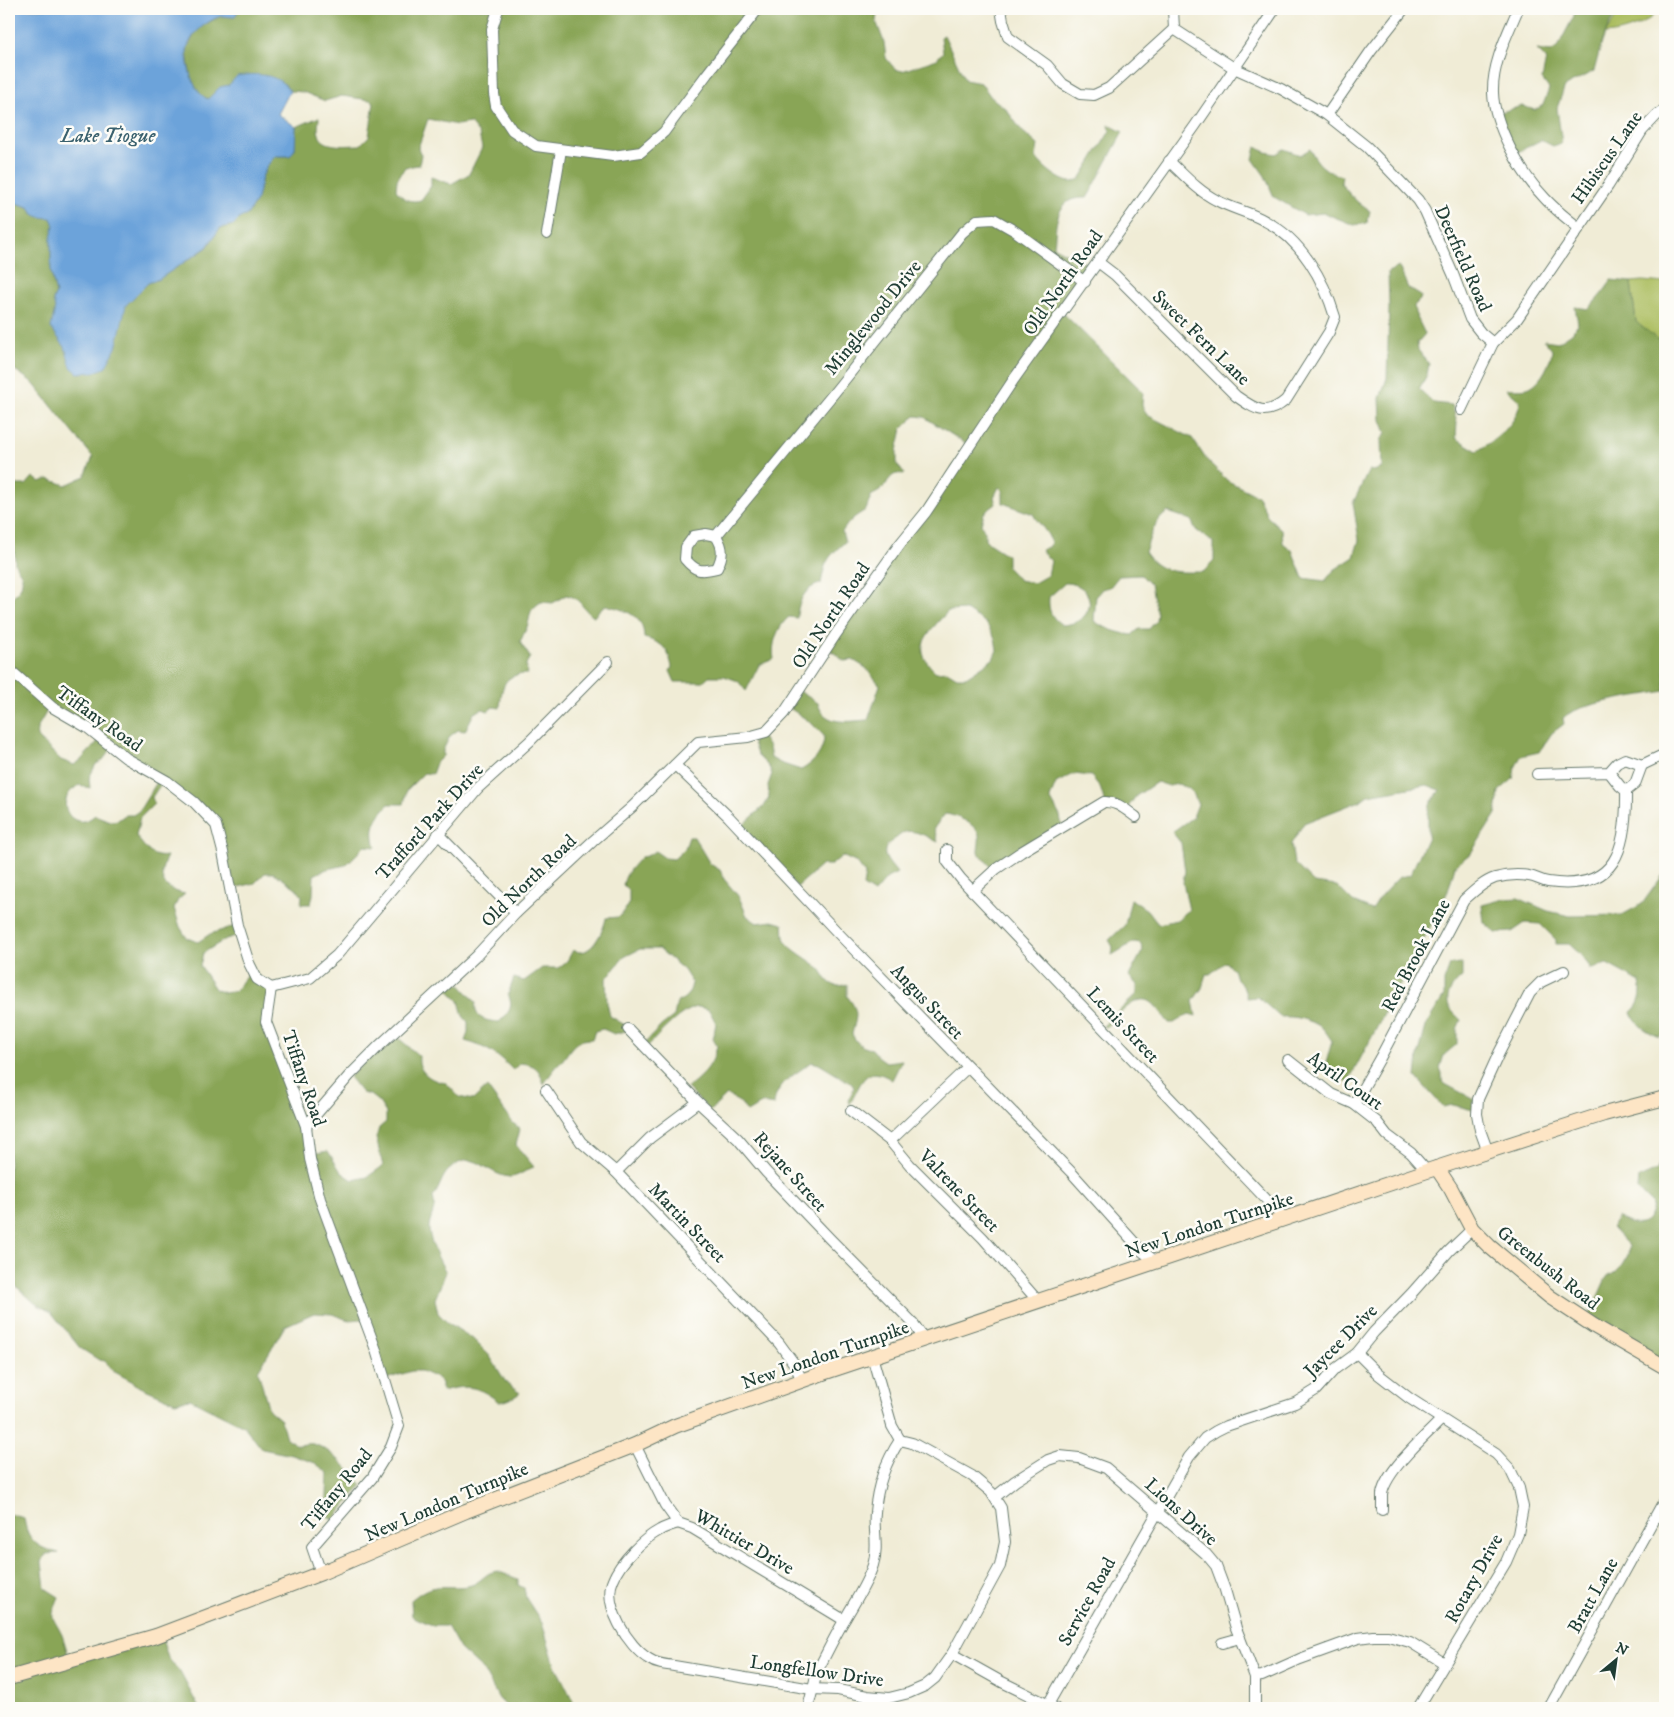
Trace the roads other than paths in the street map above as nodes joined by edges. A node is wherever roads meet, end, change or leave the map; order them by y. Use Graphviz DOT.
graph roads {
  1 [pos="498,9"];
  2 [pos="758,9"];
  3 [pos="1002,9"];
  4 [pos="1173,9"];
  5 [pos="1275,9"];
  6 [pos="1404,9"];
  7 [pos="1518,9"];
  8 [pos="1174,29"];
  9 [pos="1234,68"];
  10 [pos="1665,109"];
  11 [pos="1327,115"];
  12 [pos="561,150"];
  13 [pos="1169,161"];
  14 [pos="1579,228"];
  15 [pos="547,234"];
  16 [pos="1098,262"];
  17 [pos="1085,282"];
  18 [pos="1493,343"];
  19 [pos="1461,410"];
  20 [pos="716,536"];
  21 [pos="608,662"];
  22 [pos="9,669"];
  23 [pos="1665,754"];
  24 [pos="1642,764"];
  25 [pos="675,765"];
  26 [pos="1609,772"];
  27 [pos="1537,774"];
  28 [pos="1626,791"];
  29 [pos="1136,817"];
  30 [pos="438,834"];
  31 [pos="946,850"];
  32 [pos="972,891"];
  33 [pos="516,913"];
  34 [pos="1564,971"];
  35 [pos="271,988"];
  36 [pos="628,1029"];
  37 [pos="1288,1060"];
  38 [pos="968,1067"];
  39 [pos="546,1090"];
  40 [pos="1665,1098"];
  41 [pos="698,1102"];
  42 [pos="1354,1104"];
  43 [pos="851,1111"];
  44 [pos="306,1126"];
  45 [pos="890,1141"];
  46 [pos="1488,1152"];
  47 [pos="1432,1170"];
  48 [pos="616,1172"];
  49 [pos="1285,1219"];
  50 [pos="1472,1229"];
  51 [pos="1156,1262"];
  52 [pos="1038,1301"];
  53 [pos="924,1339"];
  54 [pos="1357,1353"];
  55 [pos="872,1356"];
  56 [pos="1665,1366"];
  57 [pos="802,1381"];
  58 [pos="1441,1420"];
  59 [pos="900,1440"];
  60 [pos="635,1445"];
  61 [pos="995,1497"];
  62 [pos="1665,1499"];
  63 [pos="1382,1510"];
  64 [pos="1158,1512"];
  65 [pos="678,1523"];
  66 [pos="321,1573"];
  67 [pos="844,1620"];
  68 [pos="1240,1638"];
  69 [pos="1222,1643"];
  70 [pos="952,1654"];
  71 [pos="1444,1663"];
  72 [pos="1255,1677"];
  73 [pos="9,1678"];
  74 [pos="812,1689"];
  75 [pos="1050,1707"];
  76 [pos="808,1708"];
  77 [pos="1255,1708"];
  78 [pos="1418,1708"];
  79 [pos="1549,1708"];
  1 -- 12 [label="street"];
  2 -- 12 [label="street"];
  3 -- 8 [label="street"];
  4 -- 8 [label="street"];
  5 -- 9 [label="street, Old North Road"];
  6 -- 11 [label="street"];
  7 -- 14 [label="street"];
  8 -- 9 [label="street, Deerfield Road"];
  9 -- 11 [label="street, Deerfield Road"];
  9 -- 13 [label="street, Old North Road"];
  10 -- 14 [label="street, Hibiscus Lane"];
  11 -- 18 [label="street, Deerfield Road"];
  12 -- 15 [label="street"];
  13 -- 16 [label="street, Old North Road"];
  13 -- 16 [label="street, Sweet Fern Lane"];
  14 -- 18 [label="street, Hibiscus Lane"];
  16 -- 17 [label="street, Old North Road"];
  17 -- 20 [label="street, Minglewood Drive"];
  17 -- 25 [label="street, Old North Road"];
  18 -- 19 [label="street"];
  21 -- 30 [label="street, Trafford Park Drive"];
  22 -- 35 [label="street, Tiffany Road"];
  23 -- 24 [label="street"];
  24 -- 26 [label="street"];
  24 -- 28 [label="street"];
  25 -- 33 [label="street, Old North Road"];
  25 -- 38 [label="street, Angus Street"];
  26 -- 27 [label="street"];
  26 -- 28 [label="street"];
  28 -- 42 [label="street, Red Brook Lane"];
  29 -- 32 [label="street"];
  30 -- 33 [label="street"];
  30 -- 35 [label="street, Trafford Park Drive"];
  31 -- 32 [label="street, Lemis Street"];
  32 -- 49 [label="street, Lemis Street"];
  33 -- 44 [label="street, Old North Road"];
  34 -- 46 [label="street"];
  35 -- 44 [label="street, Tiffany Road"];
  36 -- 41 [label="street, Rejane Street"];
  37 -- 42 [label="street, April Court"];
  38 -- 45 [label="street"];
  38 -- 51 [label="street, Angus Street"];
  39 -- 48 [label="street, Martin Street"];
  40 -- 46 [label="main road, New London Turnpike"];
  41 -- 48 [label="street"];
  41 -- 53 [label="street, Rejane Street"];
  42 -- 47 [label="street, April Court"];
  43 -- 45 [label="street, Valrene Street"];
  44 -- 66 [label="street, Tiffany Road"];
  45 -- 52 [label="street, Valrene Street"];
  46 -- 47 [label="main road, New London Turnpike"];
  47 -- 49 [label="main road, New London Turnpike"];
  47 -- 50 [label="main road, Greenbush Road"];
  48 -- 57 [label="street, Martin Street"];
  49 -- 51 [label="main road, New London Turnpike"];
  50 -- 54 [label="street, Jaycee Drive"];
  50 -- 56 [label="main road, Greenbush Road"];
  51 -- 52 [label="main road, New London Turnpike"];
  52 -- 53 [label="main road, New London Turnpike"];
  53 -- 55 [label="main road, New London Turnpike"];
  54 -- 58 [label="street, Rotary Drive"];
  54 -- 64 [label="street, Jaycee Drive"];
  55 -- 57 [label="main road, New London Turnpike"];
  55 -- 59 [label="street"];
  57 -- 60 [label="main road, New London Turnpike"];
  58 -- 63 [label="street"];
  58 -- 71 [label="street, Rotary Drive"];
  59 -- 61 [label="street"];
  59 -- 67 [label="street"];
  60 -- 65 [label="street, Whittier Drive"];
  60 -- 66 [label="main road, New London Turnpike"];
  61 -- 64 [label="street, Lions Drive"];
  61 -- 70 [label="street, Longfellow Drive"];
  62 -- 79 [label="street, Bratt Lane"];
  64 -- 68 [label="street, Lions Drive"];
  64 -- 75 [label="street, Service Road"];
  65 -- 67 [label="street, Whittier Drive"];
  65 -- 74 [label="street, Longfellow Drive"];
  66 -- 73 [label="main road, New London Turnpike"];
  67 -- 74 [label="street"];
  68 -- 69 [label="street"];
  68 -- 72 [label="street, Lions Drive"];
  70 -- 74 [label="street, Longfellow Drive"];
  70 -- 75 [label="street"];
  71 -- 72 [label="street"];
  71 -- 78 [label="street, Rotary Drive"];
  72 -- 77 [label="street, Lions Drive"];
  74 -- 76 [label="street"];
}
